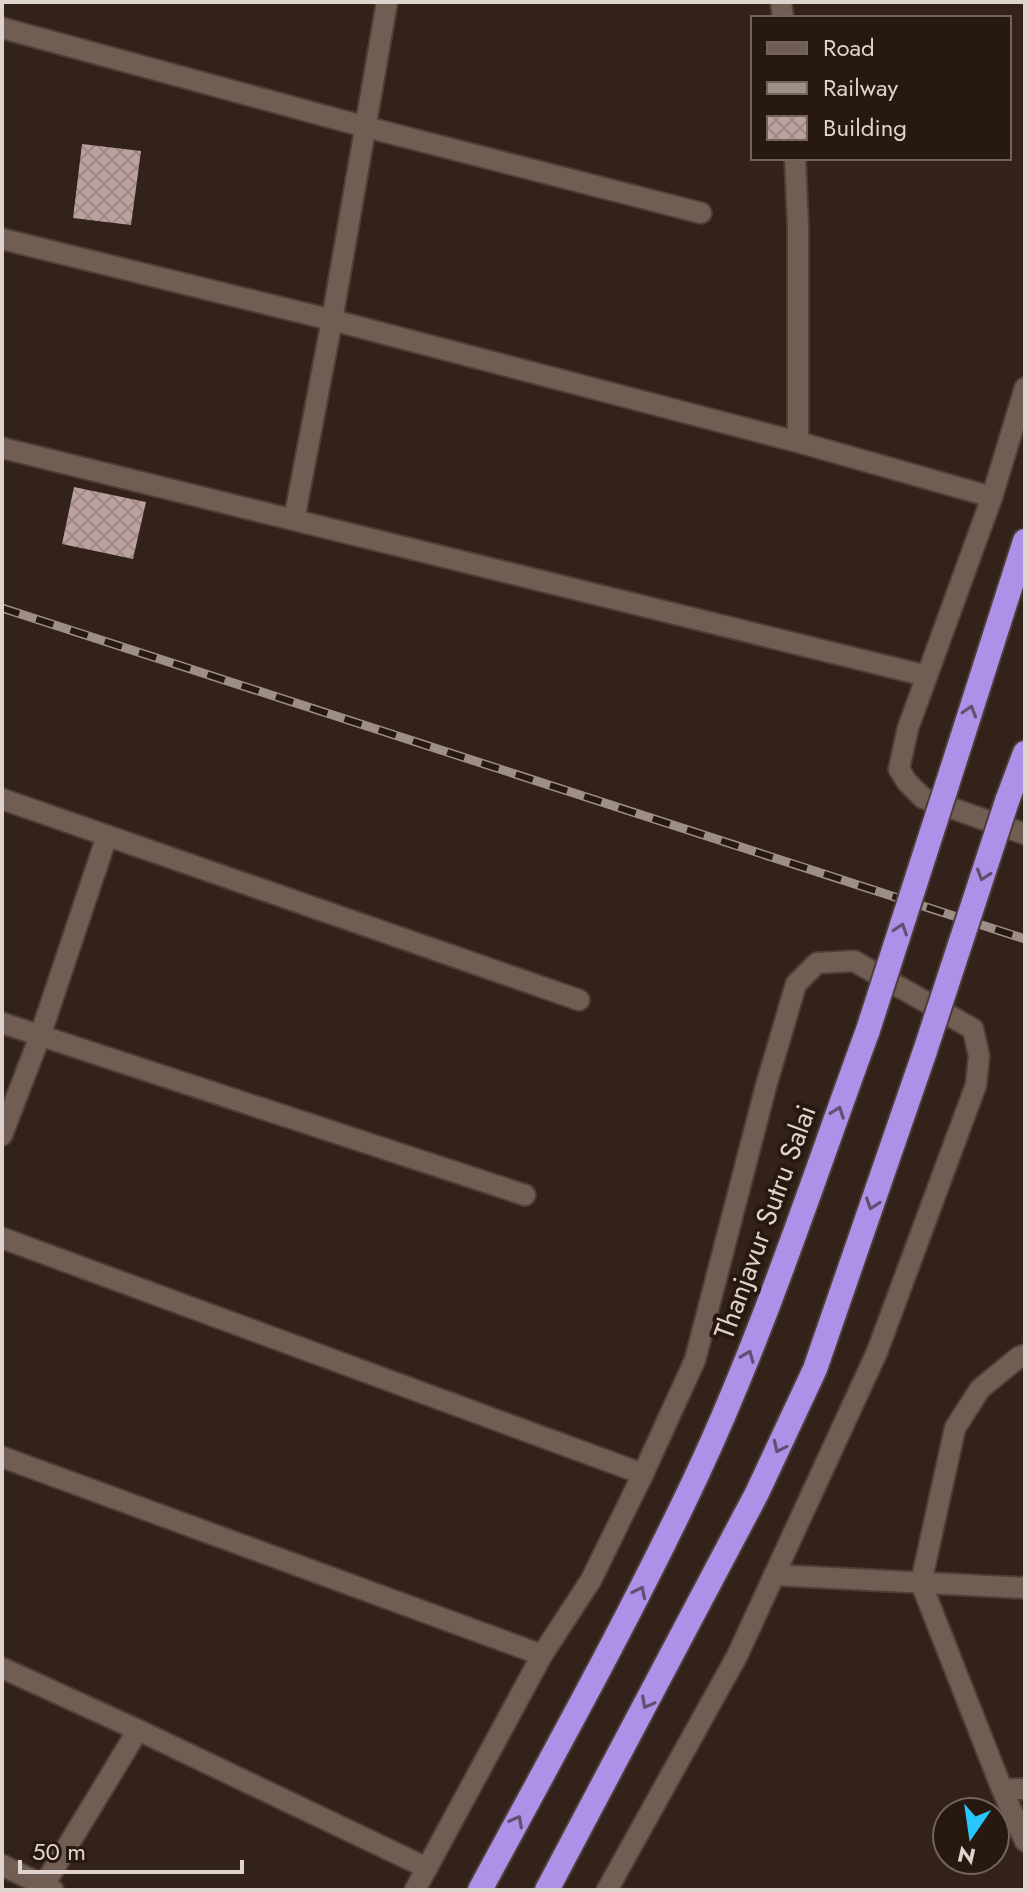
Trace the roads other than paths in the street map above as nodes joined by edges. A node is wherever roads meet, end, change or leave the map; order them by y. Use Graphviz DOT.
graph roads {
  1 [pos="387,2"];
  2 [pos="2,28"];
  3 [pos="366,127"];
  4 [pos="795,160"];
  5 [pos="701,213"];
  6 [pos="2,239"];
  7 [pos="332,320"];
  8 [pos="1025,388"];
  9 [pos="798,442"];
  10 [pos="2,448"];
  11 [pos="992,497"];
  12 [pos="294,520"];
  13 [pos="1025,541"];
  14 [pos="927,676"];
  15 [pos="1025,753"];
  16 [pos="2,799"];
  17 [pos="1025,834"];
  18 [pos="107,836"];
  19 [pos="579,1000"];
  20 [pos="2,1023"];
  21 [pos="40,1036"];
  22 [pos="2,1135"];
  23 [pos="525,1195"];
  24 [pos="2,1238"];
  25 [pos="1025,1355"];
  26 [pos="2,1457"];
  27 [pos="643,1474"];
  28 [pos="774,1575"];
  29 [pos="921,1583"];
  30 [pos="1025,1588"];
  31 [pos="542,1655"];
  32 [pos="2,1668"];
  33 [pos="138,1730"];
  34 [pos="1002,1789"];
  35 [pos="1025,1789"];
  36 [pos="1025,1841"];
  37 [pos="2,1865"];
  38 [pos="427,1868"];
  39 [pos="48,1888"];
  40 [pos="415,1890"];
  41 [pos="480,1890"];
  42 [pos="547,1890"];
  43 [pos="607,1890"];
  1 -- 3 [label="street"];
  2 -- 3 [label="street"];
  3 -- 5 [label="street"];
  3 -- 7 [label="street"];
  4 -- 9 [label="street"];
  6 -- 7 [label="street"];
  7 -- 9 [label="street"];
  7 -- 12 [label="street"];
  8 -- 11 [label="street"];
  9 -- 11 [label="street"];
  10 -- 12 [label="street"];
  11 -- 14 [label="street"];
  12 -- 14 [label="street"];
  41 -- 13 [label="highway, Thanjavur Sutru Salai, one-way, bridge"];
  14 -- 17 [label="street"];
  15 -- 42 [label="highway, one-way, bridge"];
  16 -- 18 [label="street"];
  18 -- 19 [label="street"];
  18 -- 21 [label="street"];
  20 -- 21 [label="street"];
  21 -- 22 [label="street"];
  21 -- 23 [label="street"];
  24 -- 27 [label="street"];
  25 -- 29 [label="street"];
  26 -- 31 [label="street"];
  27 -- 28 [label="street"];
  27 -- 31 [label="street"];
  28 -- 29 [label="street"];
  28 -- 43 [label="street"];
  29 -- 30 [label="street"];
  29 -- 34 [label="street"];
  31 -- 38 [label="street"];
  32 -- 33 [label="street"];
  33 -- 38 [label="street"];
  33 -- 39 [label="street"];
  34 -- 35 [label="street"];
  34 -- 36 [label="street"];
  37 -- 39 [label="street"];
  38 -- 40 [label="street"];
}
